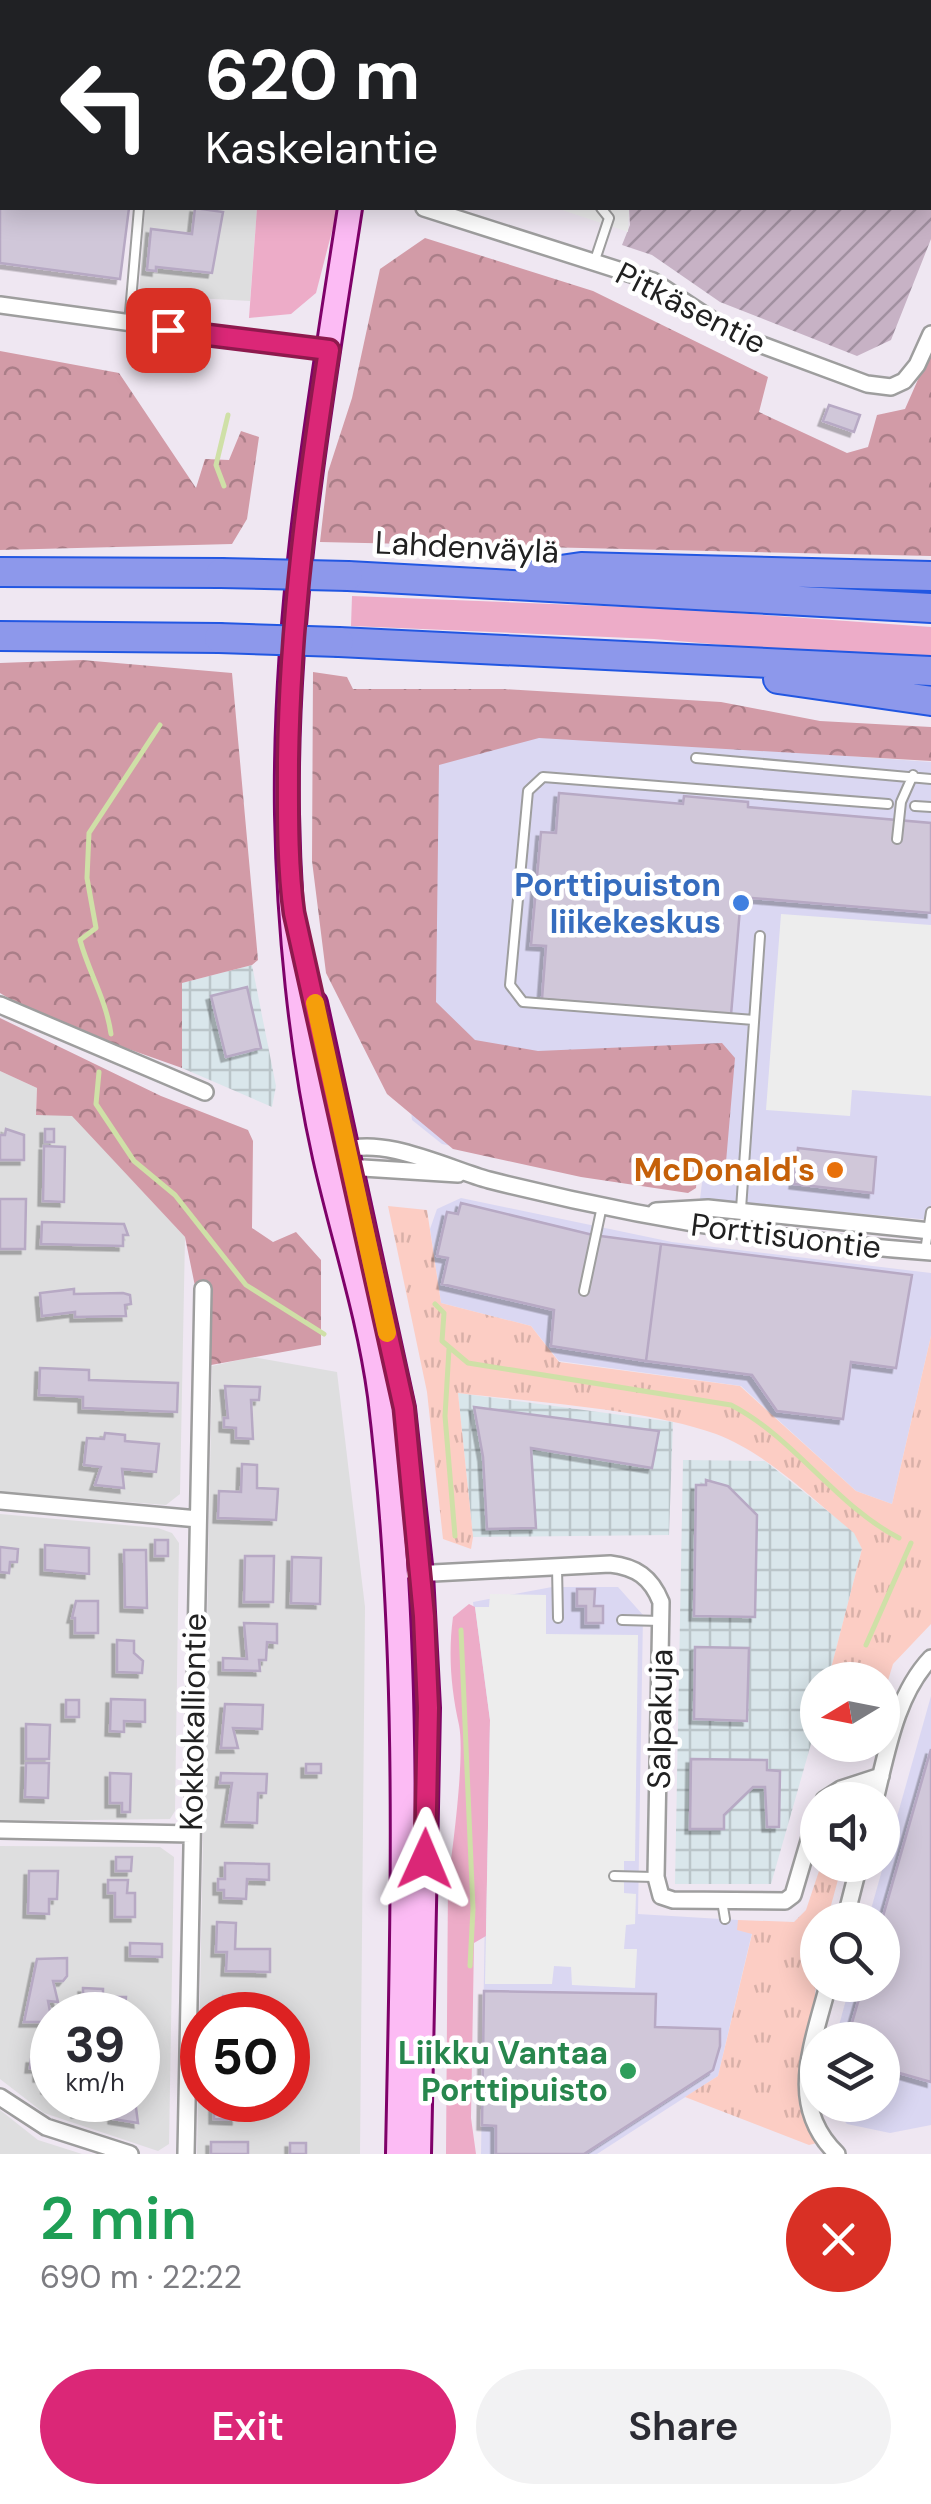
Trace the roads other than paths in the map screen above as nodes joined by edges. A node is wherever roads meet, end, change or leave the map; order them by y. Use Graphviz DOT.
graph roads {
  1 [pos="139,210"];
  2 [pos="350,210"];
  3 [pos="431,210"];
  4 [pos="603,210"];
  5 [pos="594,260"];
  6 [pos="0,305"];
  7 [pos="129,324"];
  8 [pos="931,334"];
  9 [pos="329,350"];
  10 [pos="0,572"];
  11 [pos="931,576"];
  12 [pos="489,582"];
  13 [pos="931,608"];
  14 [pos="0,636"];
  15 [pos="658,656"];
  16 [pos="931,671"];
  17 [pos="931,701"];
  18 [pos="696,758"];
  19 [pos="913,775"];
  20 [pos="931,779"];
  21 [pos="888,804"];
  22 [pos="915,806"];
  23 [pos="931,807"];
  24 [pos="897,839"];
  25 [pos="294,913"];
  26 [pos="760,936"];
  27 [pos="0,1006"];
  28 [pos="754,1020"];
  29 [pos="204,1092"];
  30 [pos="350,1158"];
  31 [pos="326,1160"];
  32 [pos="602,1206"];
  33 [pos="741,1211"];
  34 [pos="642,1212"];
  35 [pos="931,1212"];
  36 [pos="929,1230"];
  37 [pos="743,1234"];
  38 [pos="928,1251"];
  39 [pos="203,1289"];
  40 [pos="584,1291"];
  41 [pos="0,1501"];
  42 [pos="198,1519"];
  43 [pos="557,1565"];
  44 [pos="421,1574"];
  45 [pos="395,1576"];
  46 [pos="558,1618"];
  47 [pos="622,1620"];
  48 [pos="662,1622"];
  49 [pos="931,1658"];
  50 [pos="881,1776"];
  51 [pos="861,1782"];
  52 [pos="880,1782"];
  53 [pos="0,1830"];
  54 [pos="191,1834"];
  55 [pos="800,1871"];
  56 [pos="614,1876"];
  57 [pos="656,1877"];
  58 [pos="722,1901"];
  59 [pos="725,1919"];
  60 [pos="823,2002"];
  61 [pos="0,2098"];
  62 [pos="130,2154"];
  63 [pos="186,2154"];
  64 [pos="398,2154"];
  65 [pos="419,2154"];
  66 [pos="837,2154"];
  1 -- 7 [label="lane"];
  2 -- 9 [label="main road"];
  3 -- 5 [label="street, Pitkäsentie"];
  4 -- 5 [label="lane"];
  5 -- 8 [label="street, Pitkäsentie"];
  6 -- 7 [label="street"];
  7 -- 9 [label="street"];
  9 -- 25 [label="main road"];
  10 -- 12 [label="highway, Lahdenväylä, bridge"];
  11 -- 12 [label="highway"];
  12 -- 13 [label="highway, Lahdenväylä"];
  14 -- 15 [label="highway, bridge"];
  15 -- 16 [label="highway"];
  15 -- 17 [label="highway"];
  18 -- 19 [label="lane"];
  19 -- 20 [label="lane"];
  19 -- 24 [label="lane"];
  21 -- 28 [label="lane"];
  22 -- 23 [label="lane"];
  25 -- 30 [label="main road"];
  25 -- 31 [label="main road"];
  26 -- 28 [label="lane"];
  27 -- 29 [label="street"];
  28 -- 33 [label="lane"];
  30 -- 31 [label="street, Porttisuontie"];
  30 -- 32 [label="street, Porttisuontie"];
  30 -- 44 [label="main road"];
  31 -- 45 [label="main road"];
  32 -- 34 [label="street, Porttisuontie"];
  32 -- 40 [label="lane"];
  33 -- 34 [label="street, Porttisuontie"];
  33 -- 36 [label="street, Porttisuontie"];
  33 -- 37 [label="lane"];
  34 -- 37 [label="street, Porttisuontie"];
  35 -- 36 [label="lane"];
  36 -- 38 [label="lane"];
  37 -- 38 [label="street, Porttisuontie"];
  39 -- 42 [label="street, Kokkokalliontie"];
  41 -- 42 [label="street"];
  42 -- 54 [label="street, Kokkokalliontie"];
  43 -- 44 [label="street, Salpakuja"];
  43 -- 46 [label="lane"];
  43 -- 48 [label="street, Salpakuja"];
  44 -- 45 [label="street, Salpakuja"];
  44 -- 65 [label="main road"];
  45 -- 64 [label="main road"];
  47 -- 48 [label="lane"];
  48 -- 57 [label="street, Salpakuja"];
  49 -- 50 [label="street"];
  50 -- 51 [label="street"];
  50 -- 52 [label="street"];
  53 -- 54 [label="street"];
  54 -- 63 [label="street, Kokkokalliontie"];
  55 -- 58 [label="street"];
  56 -- 57 [label="lane"];
  57 -- 58 [label="street"];
  58 -- 59 [label="lane"];
  60 -- 66 [label="street"];
  61 -- 62 [label="street"];
}
